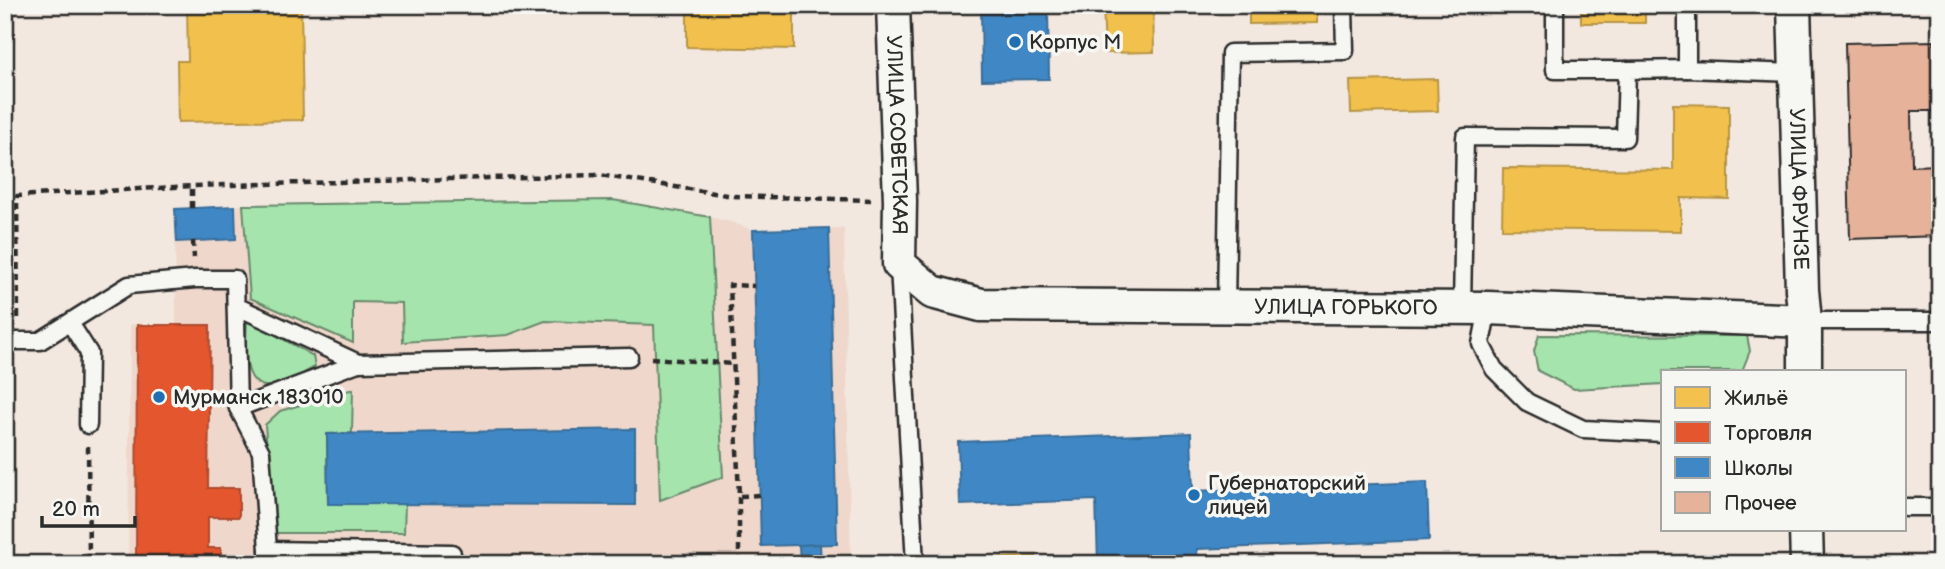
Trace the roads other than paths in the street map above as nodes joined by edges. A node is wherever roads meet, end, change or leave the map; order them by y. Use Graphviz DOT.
graph roads {
  1 [pos="893,5"];
  2 [pos="1345,5"];
  3 [pos="1555,5"];
  4 [pos="1687,5"];
  5 [pos="1794,5"];
  6 [pos="1687,69"];
  7 [pos="1627,70"];
  8 [pos="1796,73"];
  9 [pos="899,264"];
  10 [pos="236,306"];
  11 [pos="1226,307"];
  12 [pos="1475,308"];
  13 [pos="1805,321"];
  14 [pos="1940,321"];
  15 [pos="69,323"];
  16 [pos="11,341"];
  17 [pos="629,357"];
  18 [pos="358,363"];
  19 [pos="1805,370"];
  20 [pos="238,408"];
  21 [pos="88,425"];
  22 [pos="1661,433"];
  23 [pos="1906,507"];
  24 [pos="1940,507"];
  25 [pos="1806,530"];
  26 [pos="452,553"];
  27 [pos="268,557"];
  28 [pos="357,558"];
  29 [pos="915,564"];
  30 [pos="1807,564"];
  1 -- 9 [label="street, УЛИЦА СОВЕТСКАЯ"];
  2 -- 11 [label="lane"];
  3 -- 7 [label="lane"];
  4 -- 6 [label="lane"];
  5 -- 8 [label="street, УЛИЦА ФРУНЗЕ"];
  6 -- 7 [label="lane"];
  6 -- 8 [label="lane"];
  7 -- 12 [label="lane"];
  8 -- 13 [label="street, УЛИЦА ФРУНЗЕ"];
  9 -- 11 [label="street, УЛИЦА ГОРЬКОГО"];
  9 -- 29 [label="lane"];
  10 -- 15 [label="lane"];
  10 -- 18 [label="lane"];
  10 -- 20 [label="lane"];
  11 -- 12 [label="street, УЛИЦА ГОРЬКОГО"];
  12 -- 13 [label="street, УЛИЦА ГОРЬКОГО"];
  12 -- 22 [label="lane"];
  13 -- 14 [label="lane"];
  13 -- 19 [label="street, УЛИЦА ФРУНЗЕ"];
  15 -- 16 [label="lane"];
  15 -- 21 [label="lane"];
  17 -- 18 [label="lane"];
  18 -- 20 [label="lane"];
  20 -- 27 [label="lane"];
  23 -- 24 [label="lane"];
  25 -- 30 [label="street"];
  26 -- 28 [label="lane"];
  27 -- 28 [label="lane"];
}
